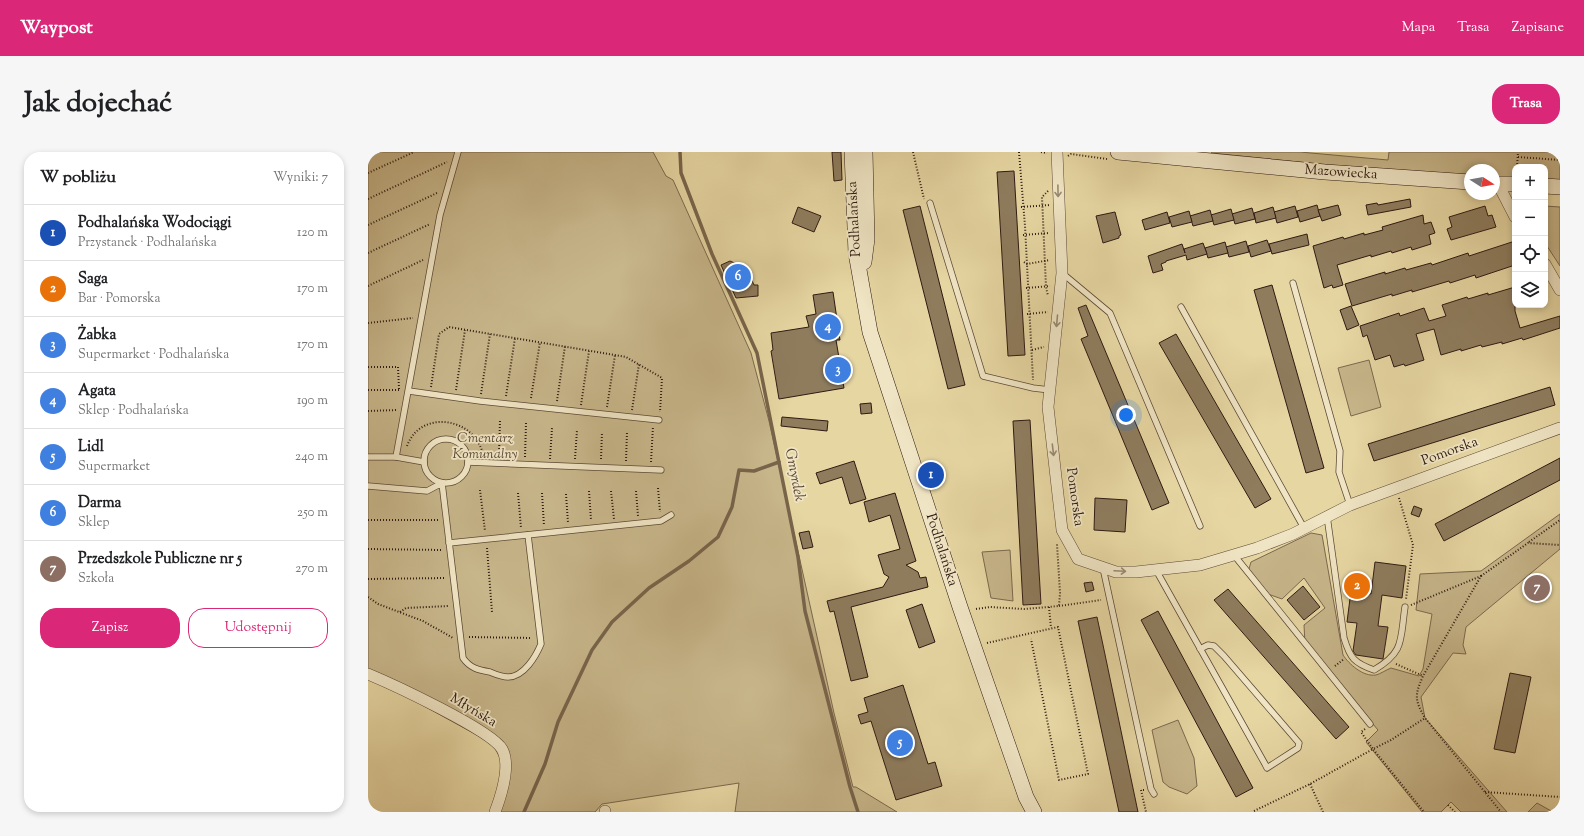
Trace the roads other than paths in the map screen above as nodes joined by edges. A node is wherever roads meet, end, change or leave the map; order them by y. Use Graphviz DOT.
graph roads {
  1 [pos="852,152"];
  2 [pos="865,152"];
  3 [pos="1118,152"];
  4 [pos="458,155"];
  5 [pos="1054,155"];
  6 [pos="1192,156"];
  7 [pos="1464,181"];
  8 [pos="1500,184"];
  9 [pos="1512,184"];
  10 [pos="1548,186"];
  11 [pos="1560,187"];
  12 [pos="1500,191"];
  13 [pos="930,203"];
  14 [pos="1512,211"];
  15 [pos="1548,269"];
  16 [pos="1062,273"];
  17 [pos="1293,283"];
  18 [pos="861,285"];
  19 [pos="1560,290"];
  20 [pos="1182,307"];
  21 [pos="1050,390"];
  22 [pos="409,391"];
  23 [pos="659,420"];
  24 [pos="1560,428"];
  25 [pos="368,457"];
  26 [pos="396,457"];
  27 [pos="424,462"];
  28 [pos="468,462"];
  29 [pos="661,470"];
  30 [pos="442,483"];
  31 [pos="368,486"];
  32 [pos="1350,505"];
  33 [pos="671,515"];
  34 [pos="1326,515"];
  35 [pos="1200,526"];
  36 [pos="1304,528"];
  37 [pos="528,535"];
  38 [pos="448,543"];
  39 [pos="1234,555"];
  40 [pos="1103,568"];
  41 [pos="1156,570"];
  42 [pos="1405,607"];
  43 [pos="1200,649"];
  44 [pos="368,674"];
  45 [pos="1370,724"];
  46 [pos="1152,791"];
  47 [pos="495,812"];
  48 [pos="1034,812"];
  1 -- 18 [label="street, Podhalańska"];
  2 -- 18 [label="street, Podhalańska"];
  3 -- 6 [label="street, Mazowiecka"];
  4 -- 22 [label="lane"];
  5 -- 16 [label="street, Pomorska, one-way"];
  6 -- 7 [label="street, Mazowiecka"];
  8 -- 9 [label="street"];
  10 -- 11 [label="street"];
  12 -- 14 [label="street"];
  13 -- 21 [label="lane"];
  15 -- 19 [label="street"];
  16 -- 21 [label="street, Pomorska, one-way"];
  16 -- 35 [label="lane"];
  17 -- 32 [label="lane"];
  18 -- 48 [label="street, Podhalańska"];
  20 -- 36 [label="lane"];
  21 -- 40 [label="street, Pomorska, one-way"];
  22 -- 23 [label="lane"];
  22 -- 26 [label="lane"];
  24 -- 32 [label="street, Pomorska"];
  25 -- 26 [label="lane"];
  26 -- 27 [label="lane"];
  27 -- 28 [label="lane"];
  27 -- 30 [label="lane"];
  28 -- 29 [label="lane"];
  28 -- 30 [label="lane"];
  30 -- 31 [label="lane"];
  30 -- 38 [label="lane"];
  32 -- 34 [label="street, Pomorska"];
  33 -- 37 [label="lane"];
  34 -- 36 [label="street, Pomorska"];
  34 -- 42 [label="lane"];
  36 -- 39 [label="street, Pomorska"];
  37 -- 38 [label="lane"];
  37 -- 38 [label="lane"];
  39 -- 41 [label="street, Pomorska"];
  39 -- 45 [label="lane"];
  40 -- 41 [label="street, Pomorska, one-way"];
  40 -- 46 [label="lane"];
  41 -- 43 [label="lane"];
  43 -- 43 [label="lane"];
  44 -- 47 [label="street, Młyńska"];
}
